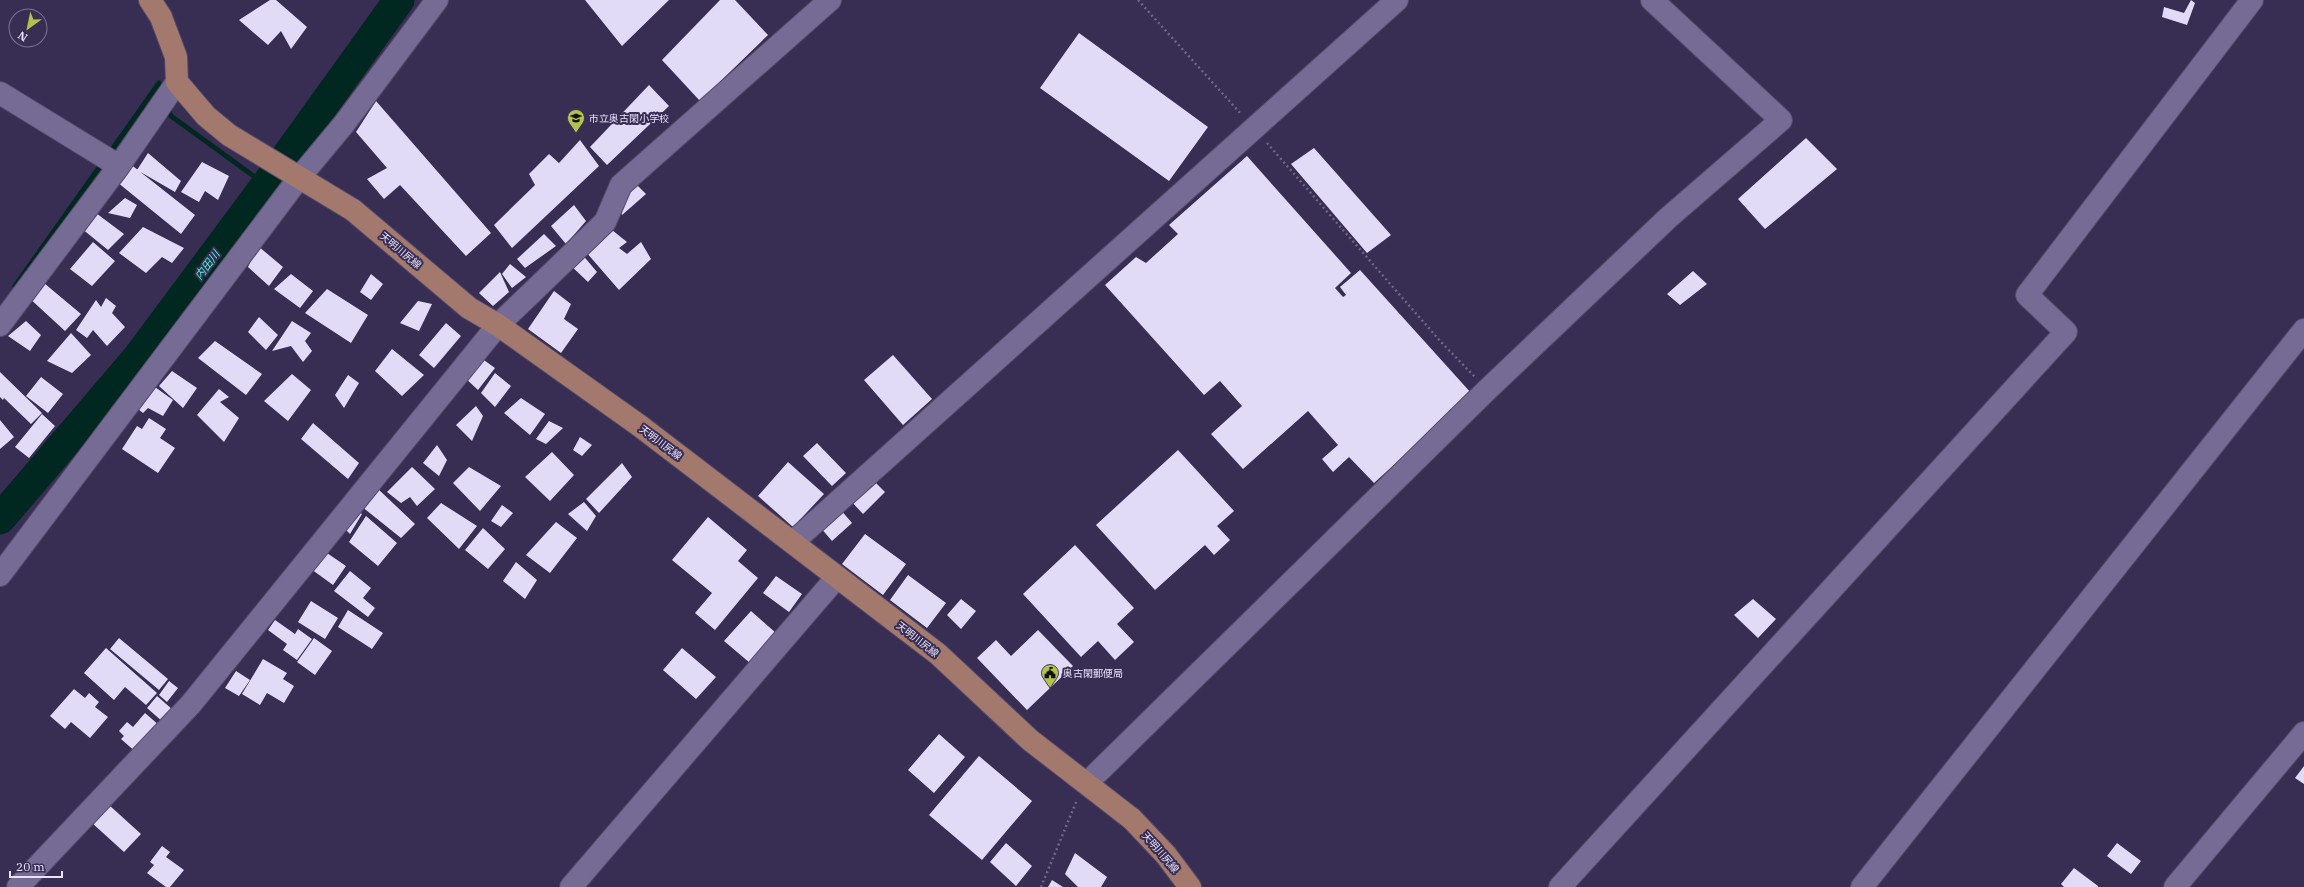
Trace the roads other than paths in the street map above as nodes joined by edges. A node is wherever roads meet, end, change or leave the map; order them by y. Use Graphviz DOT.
graph roads {
  1 [pos="150,0"];
  2 [pos="437,0"];
  3 [pos="830,0"];
  4 [pos="1397,0"];
  5 [pos="1652,0"];
  6 [pos="2252,0"];
  7 [pos="177,82"];
  8 [pos="0,93"];
  9 [pos="119,166"];
  10 [pos="296,176"];
  11 [pos="0,325"];
  12 [pos="498,325"];
  13 [pos="2304,330"];
  14 [pos="792,542"];
  15 [pos="0,575"];
  16 [pos="837,577"];
  17 [pos="2304,733"];
  18 [pos="1087,783"];
  19 [pos="18,887"];
  20 [pos="571,887"];
  21 [pos="1190,887"];
  22 [pos="1560,887"];
  23 [pos="1862,887"];
  24 [pos="2175,887"];
  1 -- 7 [label="main road"];
  2 -- 10 [label="street"];
  3 -- 12 [label="street"];
  4 -- 14 [label="street"];
  5 -- 18 [label="street"];
  6 -- 22 [label="street"];
  7 -- 9 [label="street"];
  7 -- 10 [label="main road, 天明川尻線"];
  8 -- 9 [label="street"];
  9 -- 11 [label="street"];
  10 -- 12 [label="main road, 天明川尻線"];
  10 -- 15 [label="street"];
  12 -- 14 [label="main road, 天明川尻線"];
  12 -- 19 [label="street"];
  13 -- 23 [label="street"];
  14 -- 16 [label="main road, 天明川尻線"];
  16 -- 18 [label="main road, 天明川尻線"];
  16 -- 20 [label="street"];
  17 -- 24 [label="street"];
  18 -- 21 [label="main road, 天明川尻線"];
}
